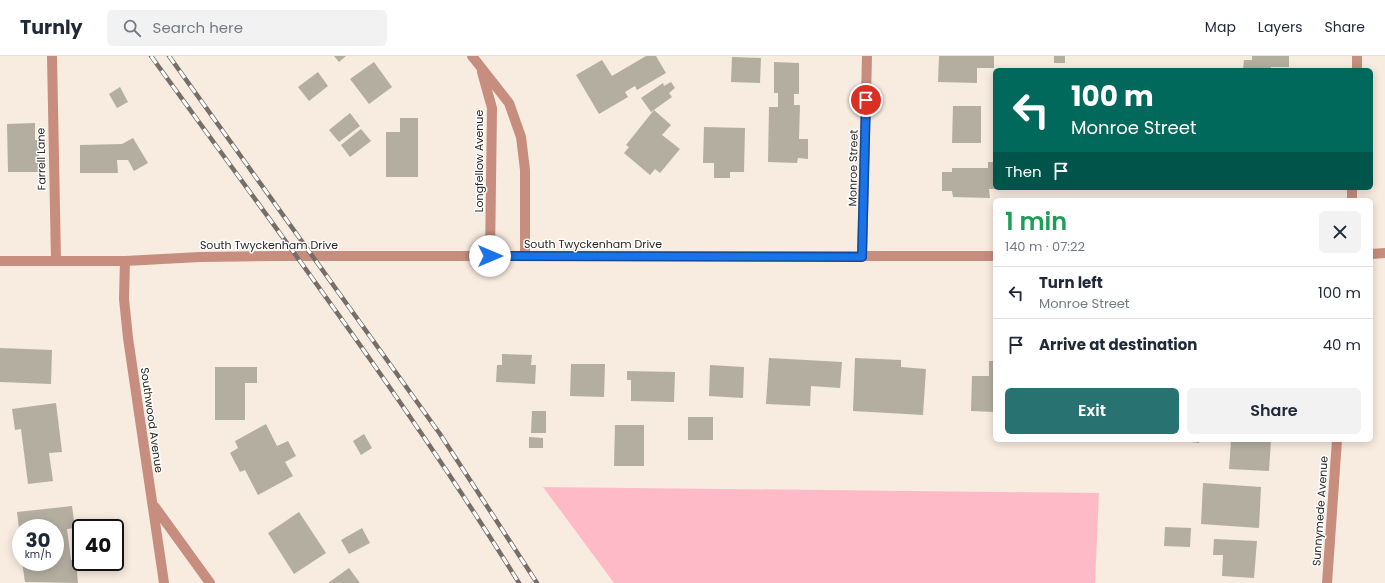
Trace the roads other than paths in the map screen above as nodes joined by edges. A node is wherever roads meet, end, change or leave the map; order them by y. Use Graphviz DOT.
graph roads {
  1 [pos="52,56"];
  2 [pos="472,56"];
  3 [pos="867,56"];
  4 [pos="1357,56"];
  5 [pos="481,68"];
  6 [pos="1357,68"];
  7 [pos="1385,253"];
  8 [pos="1373,254"];
  9 [pos="490,256"];
  10 [pos="525,256"];
  11 [pos="993,256"];
  12 [pos="862,257"];
  13 [pos="0,261"];
  14 [pos="56,261"];
  15 [pos="125,261"];
  16 [pos="1337,442"];
  17 [pos="154,506"];
  18 [pos="164,583"];
  19 [pos="210,583"];
  20 [pos="1327,583"];
  1 -- 14 [label="street, Farrell Lane"];
  2 -- 5 [label="street, Longfellow Avenue"];
  3 -- 12 [label="street, Monroe Street"];
  4 -- 6 [label="street"];
  5 -- 9 [label="street, Longfellow Avenue"];
  5 -- 10 [label="street, Longfellow Avenue"];
  7 -- 8 [label="street"];
  9 -- 10 [label="street, South Twyckenham Drive"];
  9 -- 15 [label="street, South Twyckenham Drive"];
  10 -- 12 [label="street, South Twyckenham Drive"];
  11 -- 12 [label="street, South Twyckenham Drive"];
  13 -- 14 [label="street, South Twyckenham Drive"];
  14 -- 15 [label="street, South Twyckenham Drive"];
  15 -- 17 [label="street, Southwood Avenue"];
  16 -- 20 [label="street, Sunnymede Avenue"];
  17 -- 18 [label="street, Southwood Avenue"];
  17 -- 19 [label="street"];
}
